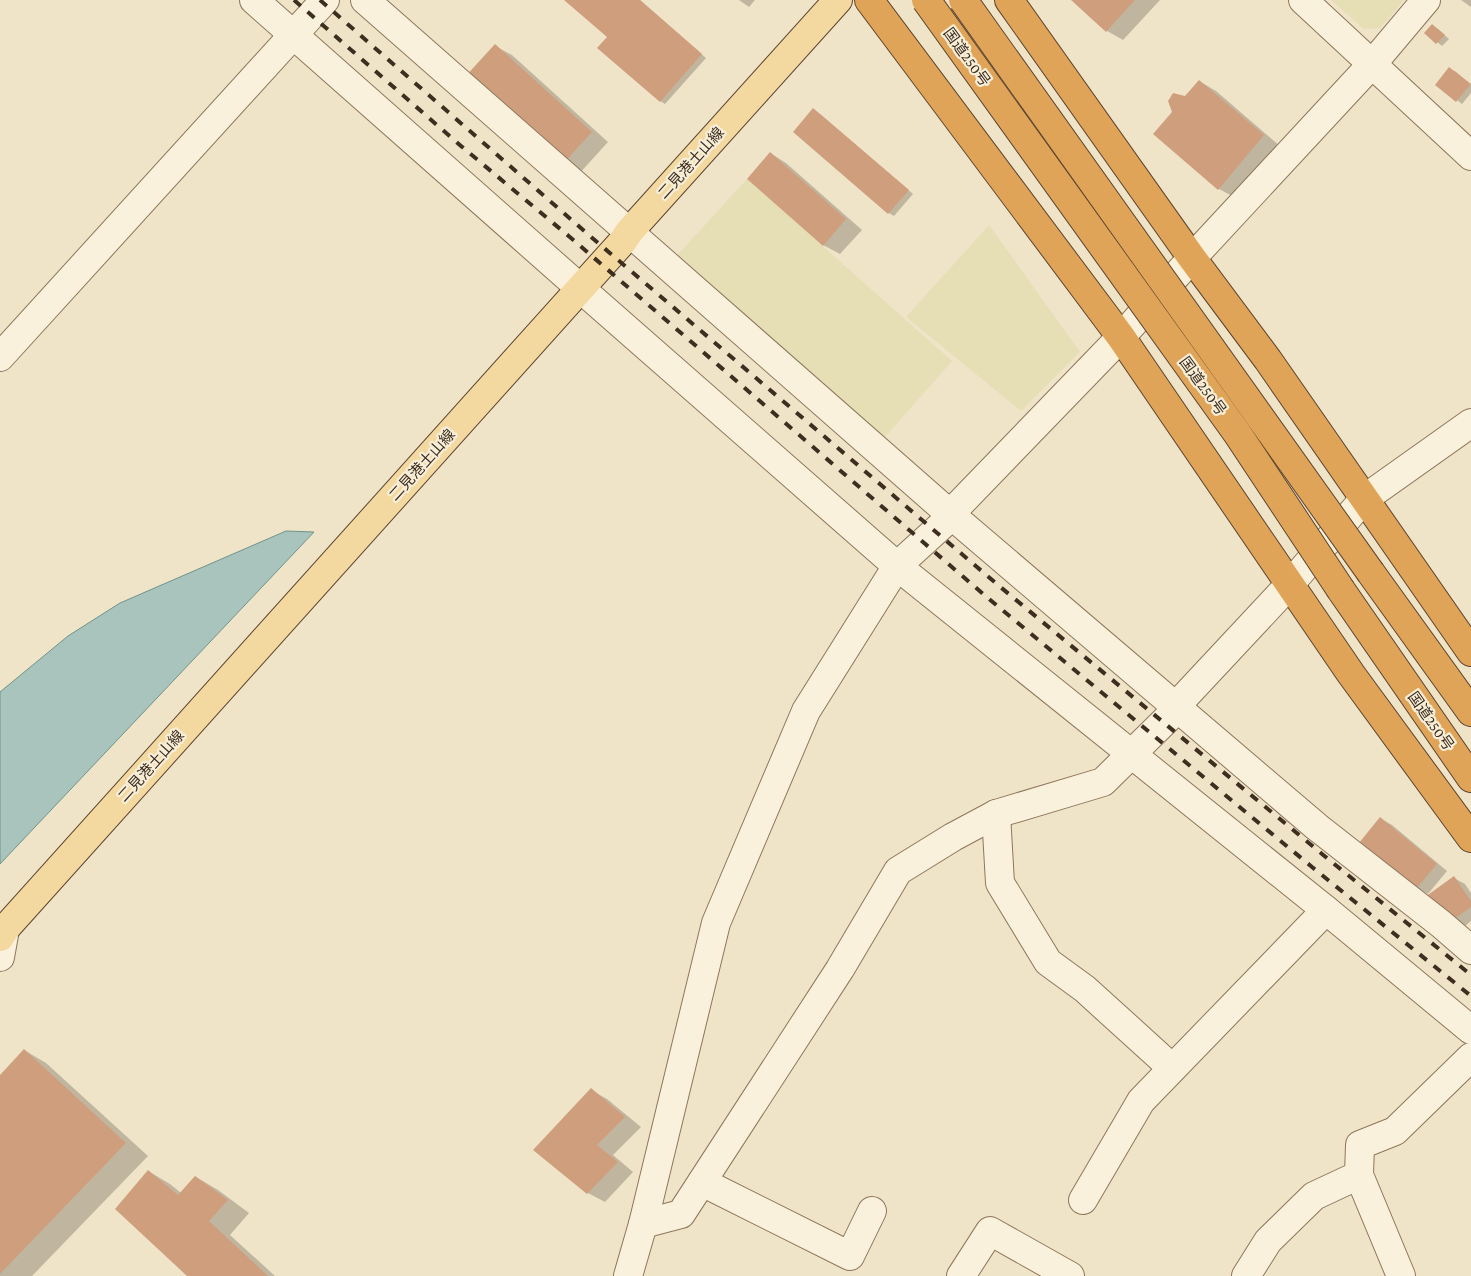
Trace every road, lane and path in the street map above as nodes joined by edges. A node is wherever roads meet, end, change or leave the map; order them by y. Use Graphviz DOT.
graph roads {
  1 [pos="254,0"];
  2 [pos="325,0"];
  3 [pos="365,0"];
  4 [pos="838,0"];
  5 [pos="869,0"];
  6 [pos="926,0"];
  7 [pos="963,0"];
  8 [pos="1008,0"];
  9 [pos="1303,0"];
  10 [pos="1426,0"];
  11 [pos="294,35"];
  12 [pos="1373,63"];
  13 [pos="1471,156"];
  14 [pos="629,232"];
  15 [pos="1192,258"];
  16 [pos="580,288"];
  17 [pos="1121,338"];
  18 [pos="0,357"];
  19 [pos="1471,423"];
  20 [pos="1364,498"];
  21 [pos="950,514"];
  22 [pos="897,566"];
  23 [pos="1290,584"];
  24 [pos="1471,652"];
  25 [pos="1176,706"];
  26 [pos="1471,712"];
  27 [pos="1132,753"];
  28 [pos="1471,778"];
  29 [pos="996,814"];
  30 [pos="1471,838"];
  31 [pos="1326,910"];
  32 [pos="1,932"];
  33 [pos="1471,950"];
  34 [pos="0,957"];
  35 [pos="1471,1030"];
  36 [pos="1471,1057"];
  37 [pos="1172,1068"];
  38 [pos="1359,1175"];
  39 [pos="702,1182"];
  40 [pos="1083,1200"];
  41 [pos="872,1211"];
  42 [pos="642,1224"];
  43 [pos="628,1276"];
  44 [pos="961,1276"];
  45 [pos="1070,1276"];
  46 [pos="1246,1276"];
  47 [pos="1401,1276"];
  1 -- 11 [label="street"];
  2 -- 11 [label="street"];
  3 -- 14 [label="street"];
  4 -- 14 [label="main road, 二見港土山線"];
  5 -- 17 [label="highway"];
  6 -- 28 [label="highway, 国道250号, bridge"];
  7 -- 26 [label="highway, 国道250号, bridge"];
  8 -- 15 [label="highway"];
  9 -- 12 [label="street"];
  10 -- 12 [label="street"];
  11 -- 16 [label="street"];
  11 -- 18 [label="street"];
  12 -- 13 [label="street"];
  12 -- 15 [label="street"];
  14 -- 16 [label="main road, 二見港土山線"];
  14 -- 21 [label="street"];
  15 -- 17 [label="street"];
  15 -- 20 [label="highway"];
  16 -- 22 [label="street"];
  16 -- 32 [label="main road, 二見港土山線"];
  17 -- 21 [label="street"];
  17 -- 23 [label="highway"];
  19 -- 20 [label="street"];
  20 -- 23 [label="street"];
  20 -- 24 [label="highway"];
  21 -- 22 [label="street"];
  21 -- 25 [label="street"];
  22 -- 27 [label="street"];
  22 -- 42 [label="street"];
  23 -- 25 [label="street"];
  23 -- 30 [label="highway"];
  25 -- 27 [label="street"];
  25 -- 33 [label="street"];
  27 -- 29 [label="street"];
  27 -- 31 [label="street"];
  29 -- 37 [label="street"];
  29 -- 39 [label="street"];
  31 -- 35 [label="street"];
  31 -- 37 [label="street"];
  32 -- 34 [label="street"];
  36 -- 38 [label="street"];
  37 -- 40 [label="street"];
  38 -- 46 [label="street"];
  38 -- 47 [label="street"];
  39 -- 41 [label="street"];
  39 -- 42 [label="street"];
  42 -- 43 [label="street"];
  44 -- 45 [label="street"];
}
